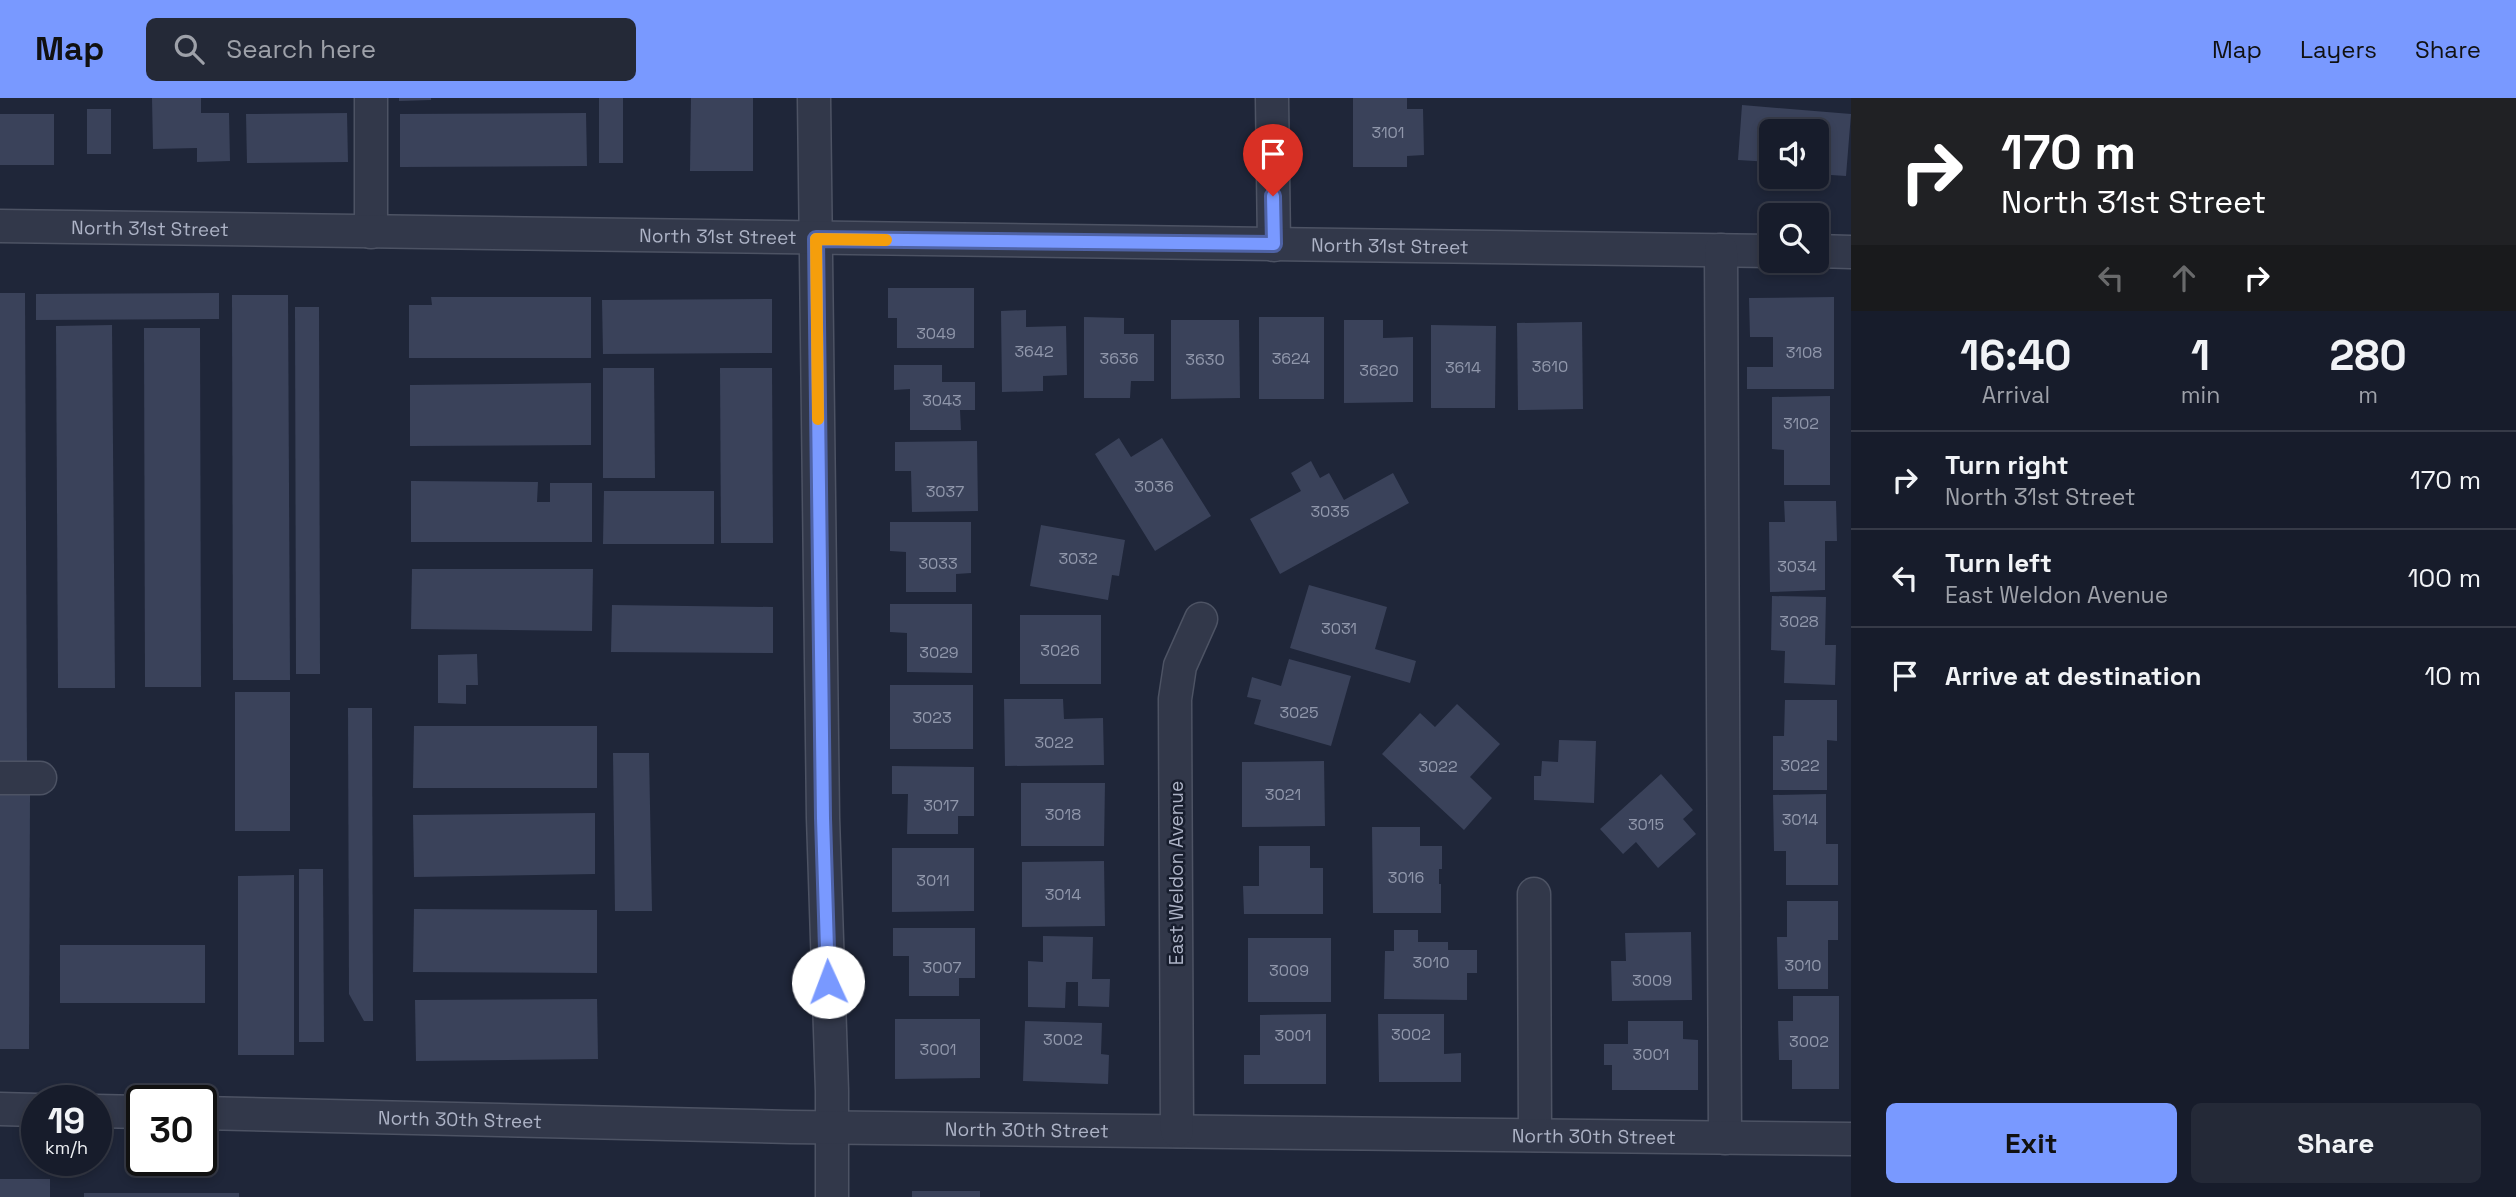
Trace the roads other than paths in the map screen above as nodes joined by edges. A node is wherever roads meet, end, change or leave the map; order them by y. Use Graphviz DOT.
graph roads {
  1 [pos="371,98"];
  2 [pos="814,98"];
  3 [pos="1272,98"];
  4 [pos="0,226"];
  5 [pos="372,232"];
  6 [pos="816,239"];
  7 [pos="1274,244"];
  8 [pos="1721,250"];
  9 [pos="1759,251"];
  10 [pos="1829,251"];
  11 [pos="1851,252"];
  12 [pos="1201,619"];
  13 [pos="0,778"];
  14 [pos="40,778"];
  15 [pos="1534,894"];
  16 [pos="0,1109"];
  17 [pos="21,1110"];
  18 [pos="217,1113"];
  19 [pos="832,1127"];
  20 [pos="1177,1131"];
  21 [pos="1535,1135"];
  22 [pos="1725,1138"];
  23 [pos="1851,1139"];
  24 [pos="832,1197"];
  1 -- 5 [label="street"];
  2 -- 6 [label="street"];
  3 -- 7 [label="street"];
  4 -- 5 [label="street, North 31st Street"];
  5 -- 6 [label="street, North 31st Street"];
  6 -- 7 [label="street, North 31st Street"];
  6 -- 19 [label="street"];
  7 -- 8 [label="street, North 31st Street"];
  8 -- 9 [label="street, North 31st Street"];
  8 -- 22 [label="street"];
  10 -- 11 [label="street"];
  12 -- 20 [label="street, East Weldon Avenue"];
  13 -- 14 [label="street"];
  15 -- 21 [label="street"];
  16 -- 17 [label="street"];
  18 -- 19 [label="street, North 30th Street"];
  19 -- 20 [label="street, North 30th Street"];
  19 -- 24 [label="street"];
  20 -- 21 [label="street, North 30th Street"];
  21 -- 22 [label="street, North 30th Street"];
  22 -- 23 [label="street, North 30th Street"];
}
